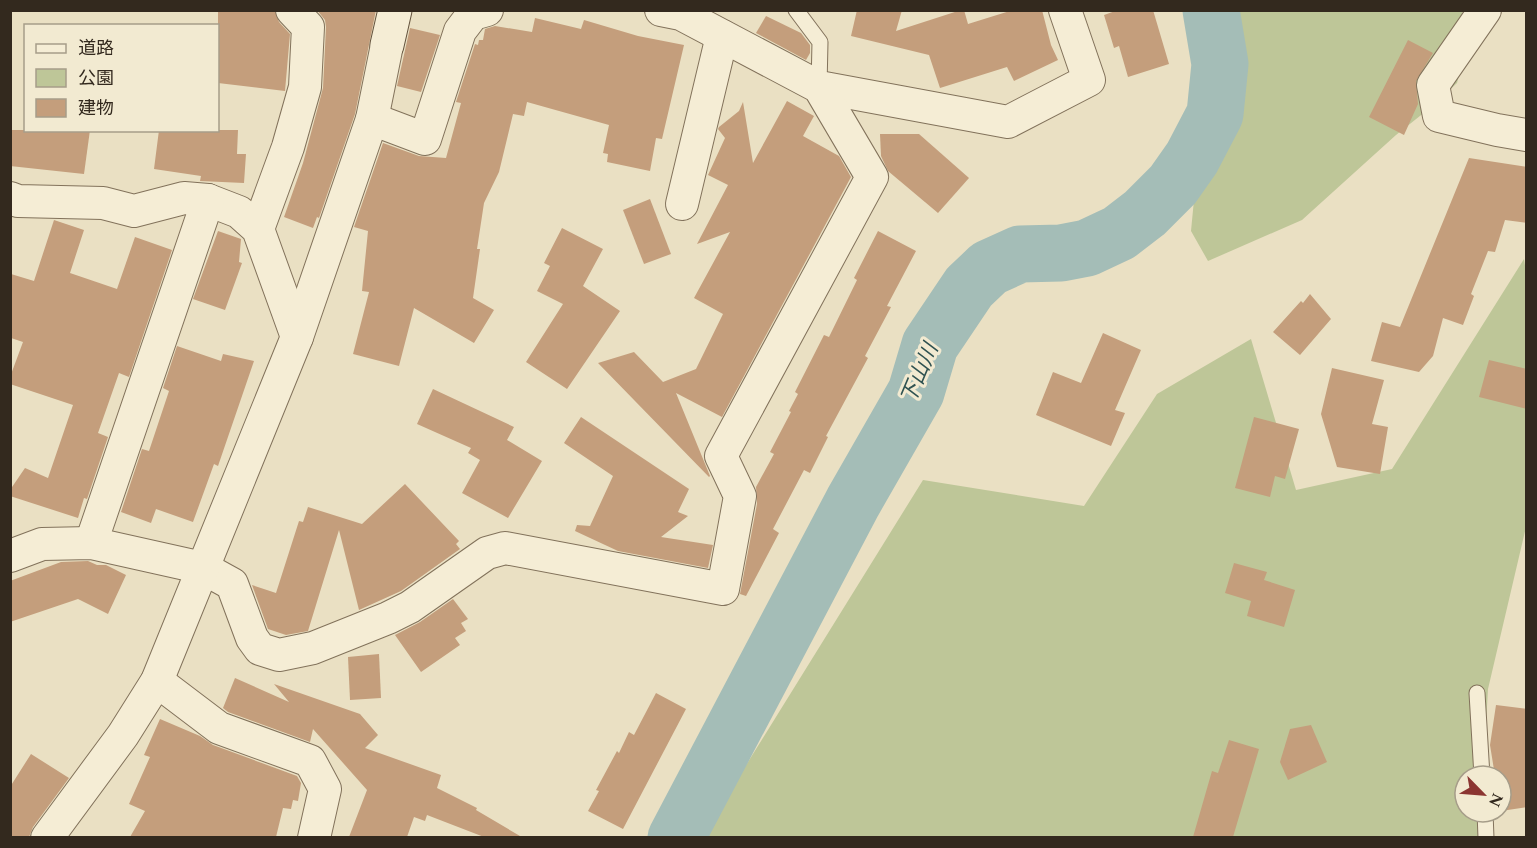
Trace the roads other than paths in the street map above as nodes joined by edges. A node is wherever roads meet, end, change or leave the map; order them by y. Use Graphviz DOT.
graph roads {
  1 [pos="292,10"];
  2 [pos="395,10"];
  3 [pos="487,10"];
  4 [pos="661,10"];
  5 [pos="796,10"];
  6 [pos="1065,10"];
  7 [pos="1485,10"];
  8 [pos="722,36"];
  9 [pos="387,45"];
  10 [pos="819,87"];
  11 [pos="372,119"];
  12 [pos="1527,135"];
  13 [pos="10,198"];
  14 [pos="208,200"];
  15 [pos="682,204"];
  16 [pos="258,229"];
  17 [pos="297,337"];
  18 [pos="91,543"];
  19 [pos="10,556"];
  20 [pos="203,568"];
  21 [pos="157,681"];
  22 [pos="1477,693"];
  23 [pos="1481,764"];
  24 [pos="47,837"];
  25 [pos="314,837"];
  1 -- 16 [label="street"];
  2 -- 9 [label="street"];
  3 -- 11 [label="street"];
  4 -- 8 [label="street"];
  5 -- 10 [label="lane"];
  6 -- 10 [label="street"];
  7 -- 12 [label="street"];
  8 -- 10 [label="street"];
  8 -- 15 [label="street"];
  9 -- 11 [label="street"];
  10 -- 20 [label="street"];
  11 -- 17 [label="street"];
  13 -- 14 [label="street"];
  14 -- 16 [label="street"];
  14 -- 18 [label="street"];
  16 -- 17 [label="street"];
  17 -- 20 [label="street"];
  18 -- 19 [label="street"];
  18 -- 20 [label="street"];
  20 -- 21 [label="street"];
  21 -- 24 [label="street"];
  21 -- 25 [label="street"];
  22 -- 23 [label="lane"];
}
